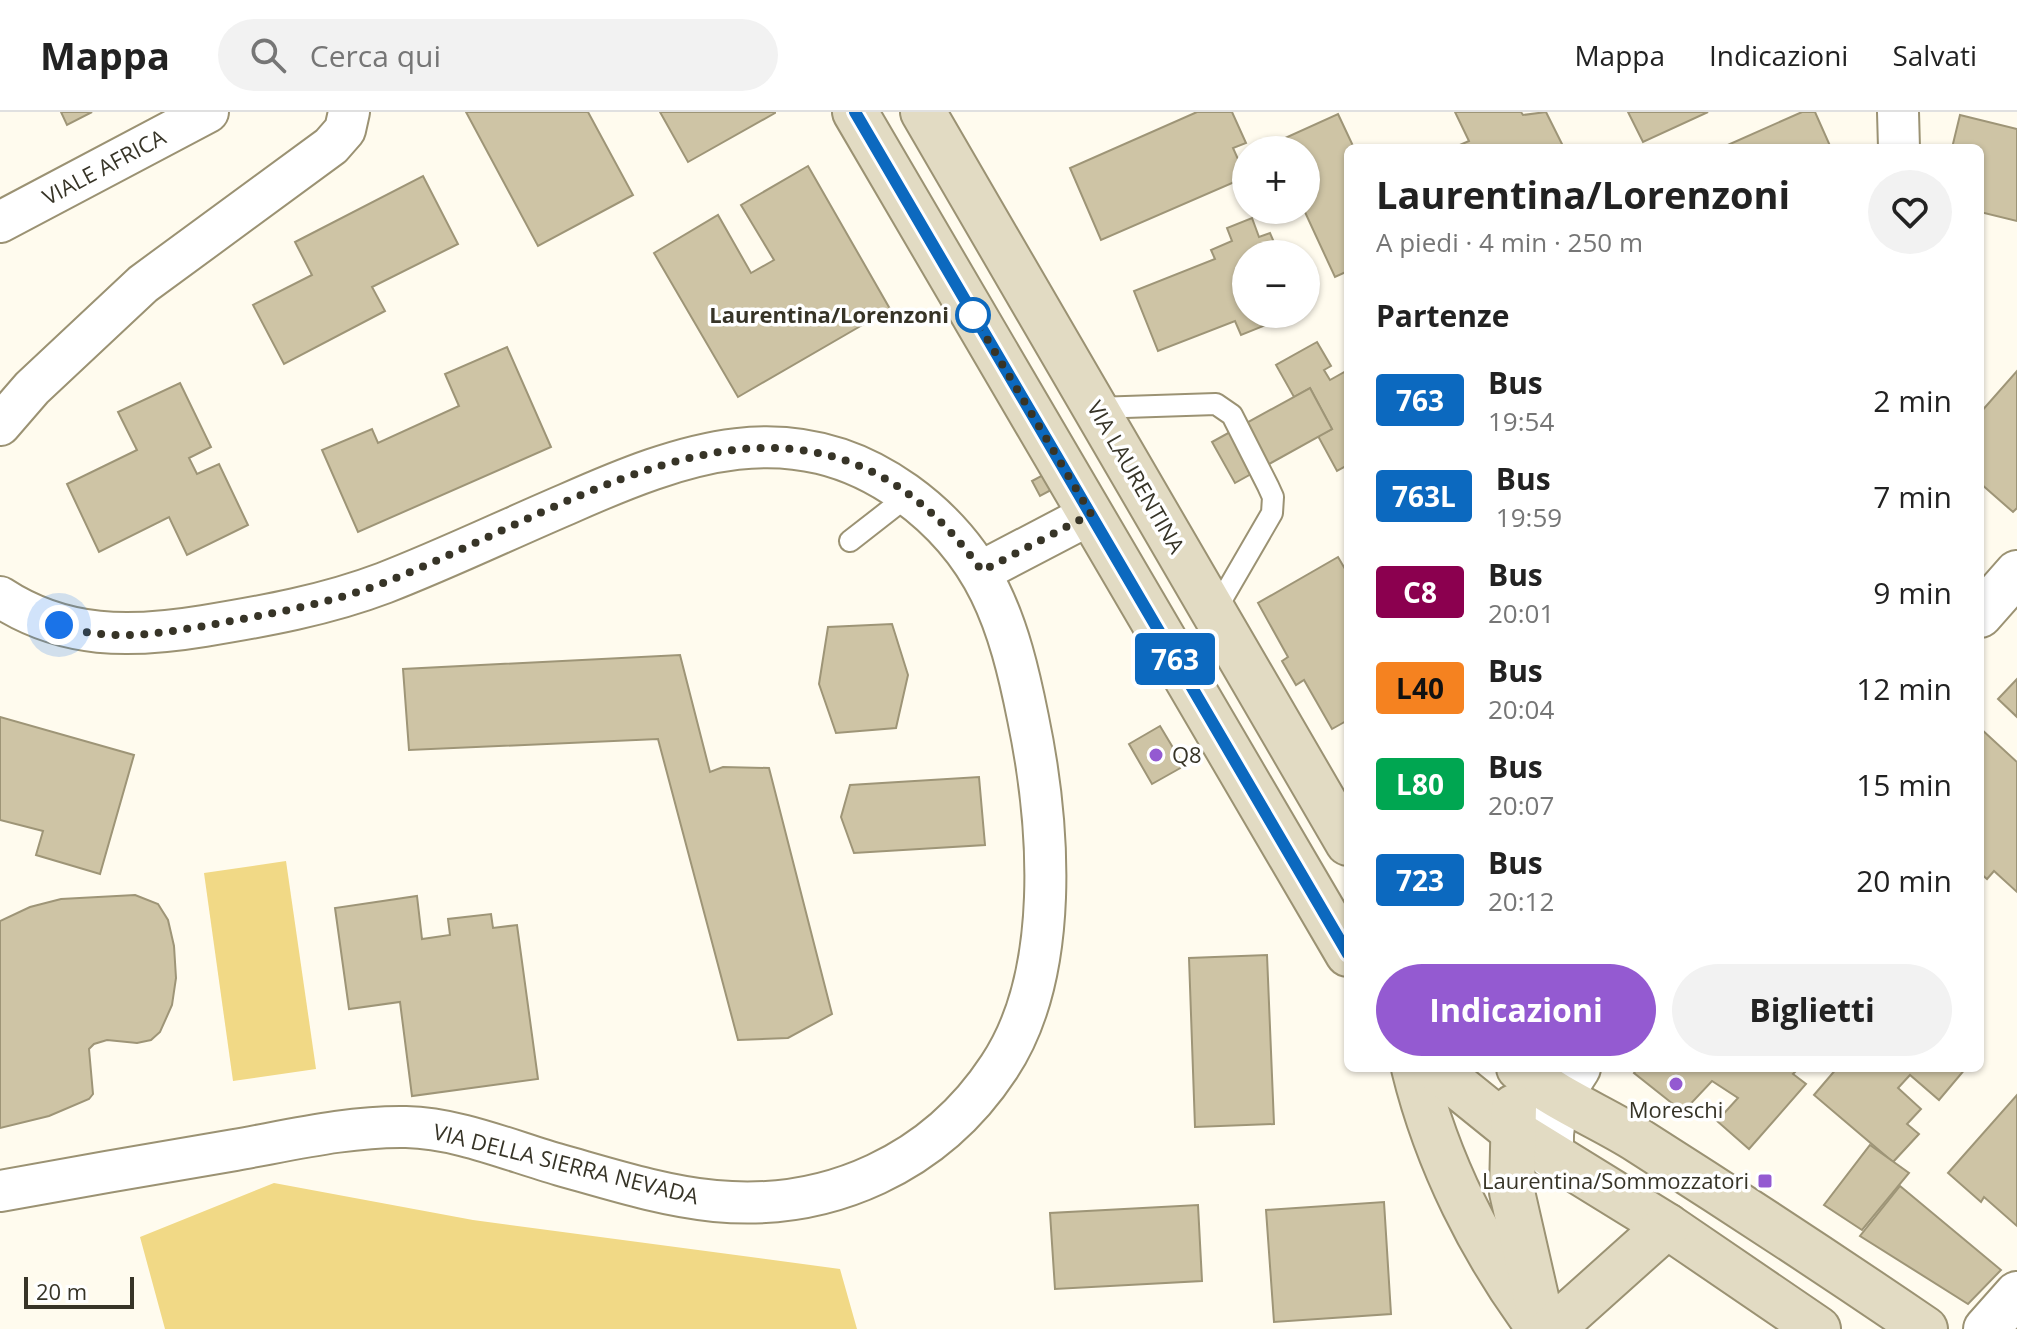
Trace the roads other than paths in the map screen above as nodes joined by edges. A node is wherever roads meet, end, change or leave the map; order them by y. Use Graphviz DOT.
graph roads {
  1 [pos="208,112"];
  2 [pos="349,112"];
  3 [pos="855,112"];
  4 [pos="923,112"];
  5 [pos="1898,112"];
  6 [pos="1899,144"];
  7 [pos="0,222"];
  8 [pos="1095,408"];
  9 [pos="0,425"];
  10 [pos="909,495"];
  11 [pos="1091,514"];
  12 [pos="850,541"];
  13 [pos="982,571"];
  14 [pos="2017,573"];
  15 [pos="0,597"];
  16 [pos="1984,610"];
  17 [pos="1214,613"];
  18 [pos="1344,834"];
  19 [pos="1344,947"];
  20 [pos="1415,1072"];
  21 [pos="1440,1072"];
  22 [pos="1516,1072"];
  23 [pos="1531,1072"];
  24 [pos="1568,1082"];
  25 [pos="1513,1131"];
  26 [pos="1552,1157"];
  27 [pos="0,1191"];
  28 [pos="1667,1226"];
  29 [pos="2017,1294"];
  30 [pos="1542,1329"];
  31 [pos="1552,1329"];
  32 [pos="1818,1329"];
  33 [pos="1925,1329"];
  34 [pos="1986,1329"];
  1 -- 7 [label="street, VIALE AFRICA"];
  2 -- 9 [label="street"];
  3 -- 11 [label="main road"];
  4 -- 8 [label="main road, VIA LAURENTINA"];
  5 -- 6 [label="street"];
  8 -- 17 [label="main road, VIA LAURENTINA"];
  8 -- 17 [label="lane"];
  10 -- 12 [label="lane"];
  10 -- 13 [label="street, VIA DELLA SIERRA NEVADA"];
  10 -- 15 [label="street, VIA DELLA SIERRA NEVADA"];
  11 -- 13 [label="street"];
  11 -- 19 [label="main road"];
  13 -- 27 [label="street, VIA DELLA SIERRA NEVADA"];
  14 -- 16 [label="street"];
  17 -- 18 [label="main road, VIA LAURENTINA"];
  20 -- 30 [label="main road"];
  21 -- 25 [label="main road"];
  22 -- 25 [label="main road"];
  23 -- 24 [label="main road"];
  24 -- 26 [label="street"];
  24 -- 33 [label="main road"];
  25 -- 26 [label="main road"];
  25 -- 30 [label="main road"];
  26 -- 28 [label="main road"];
  28 -- 31 [label="main road"];
  28 -- 32 [label="main road"];
  29 -- 34 [label="street"];
}
